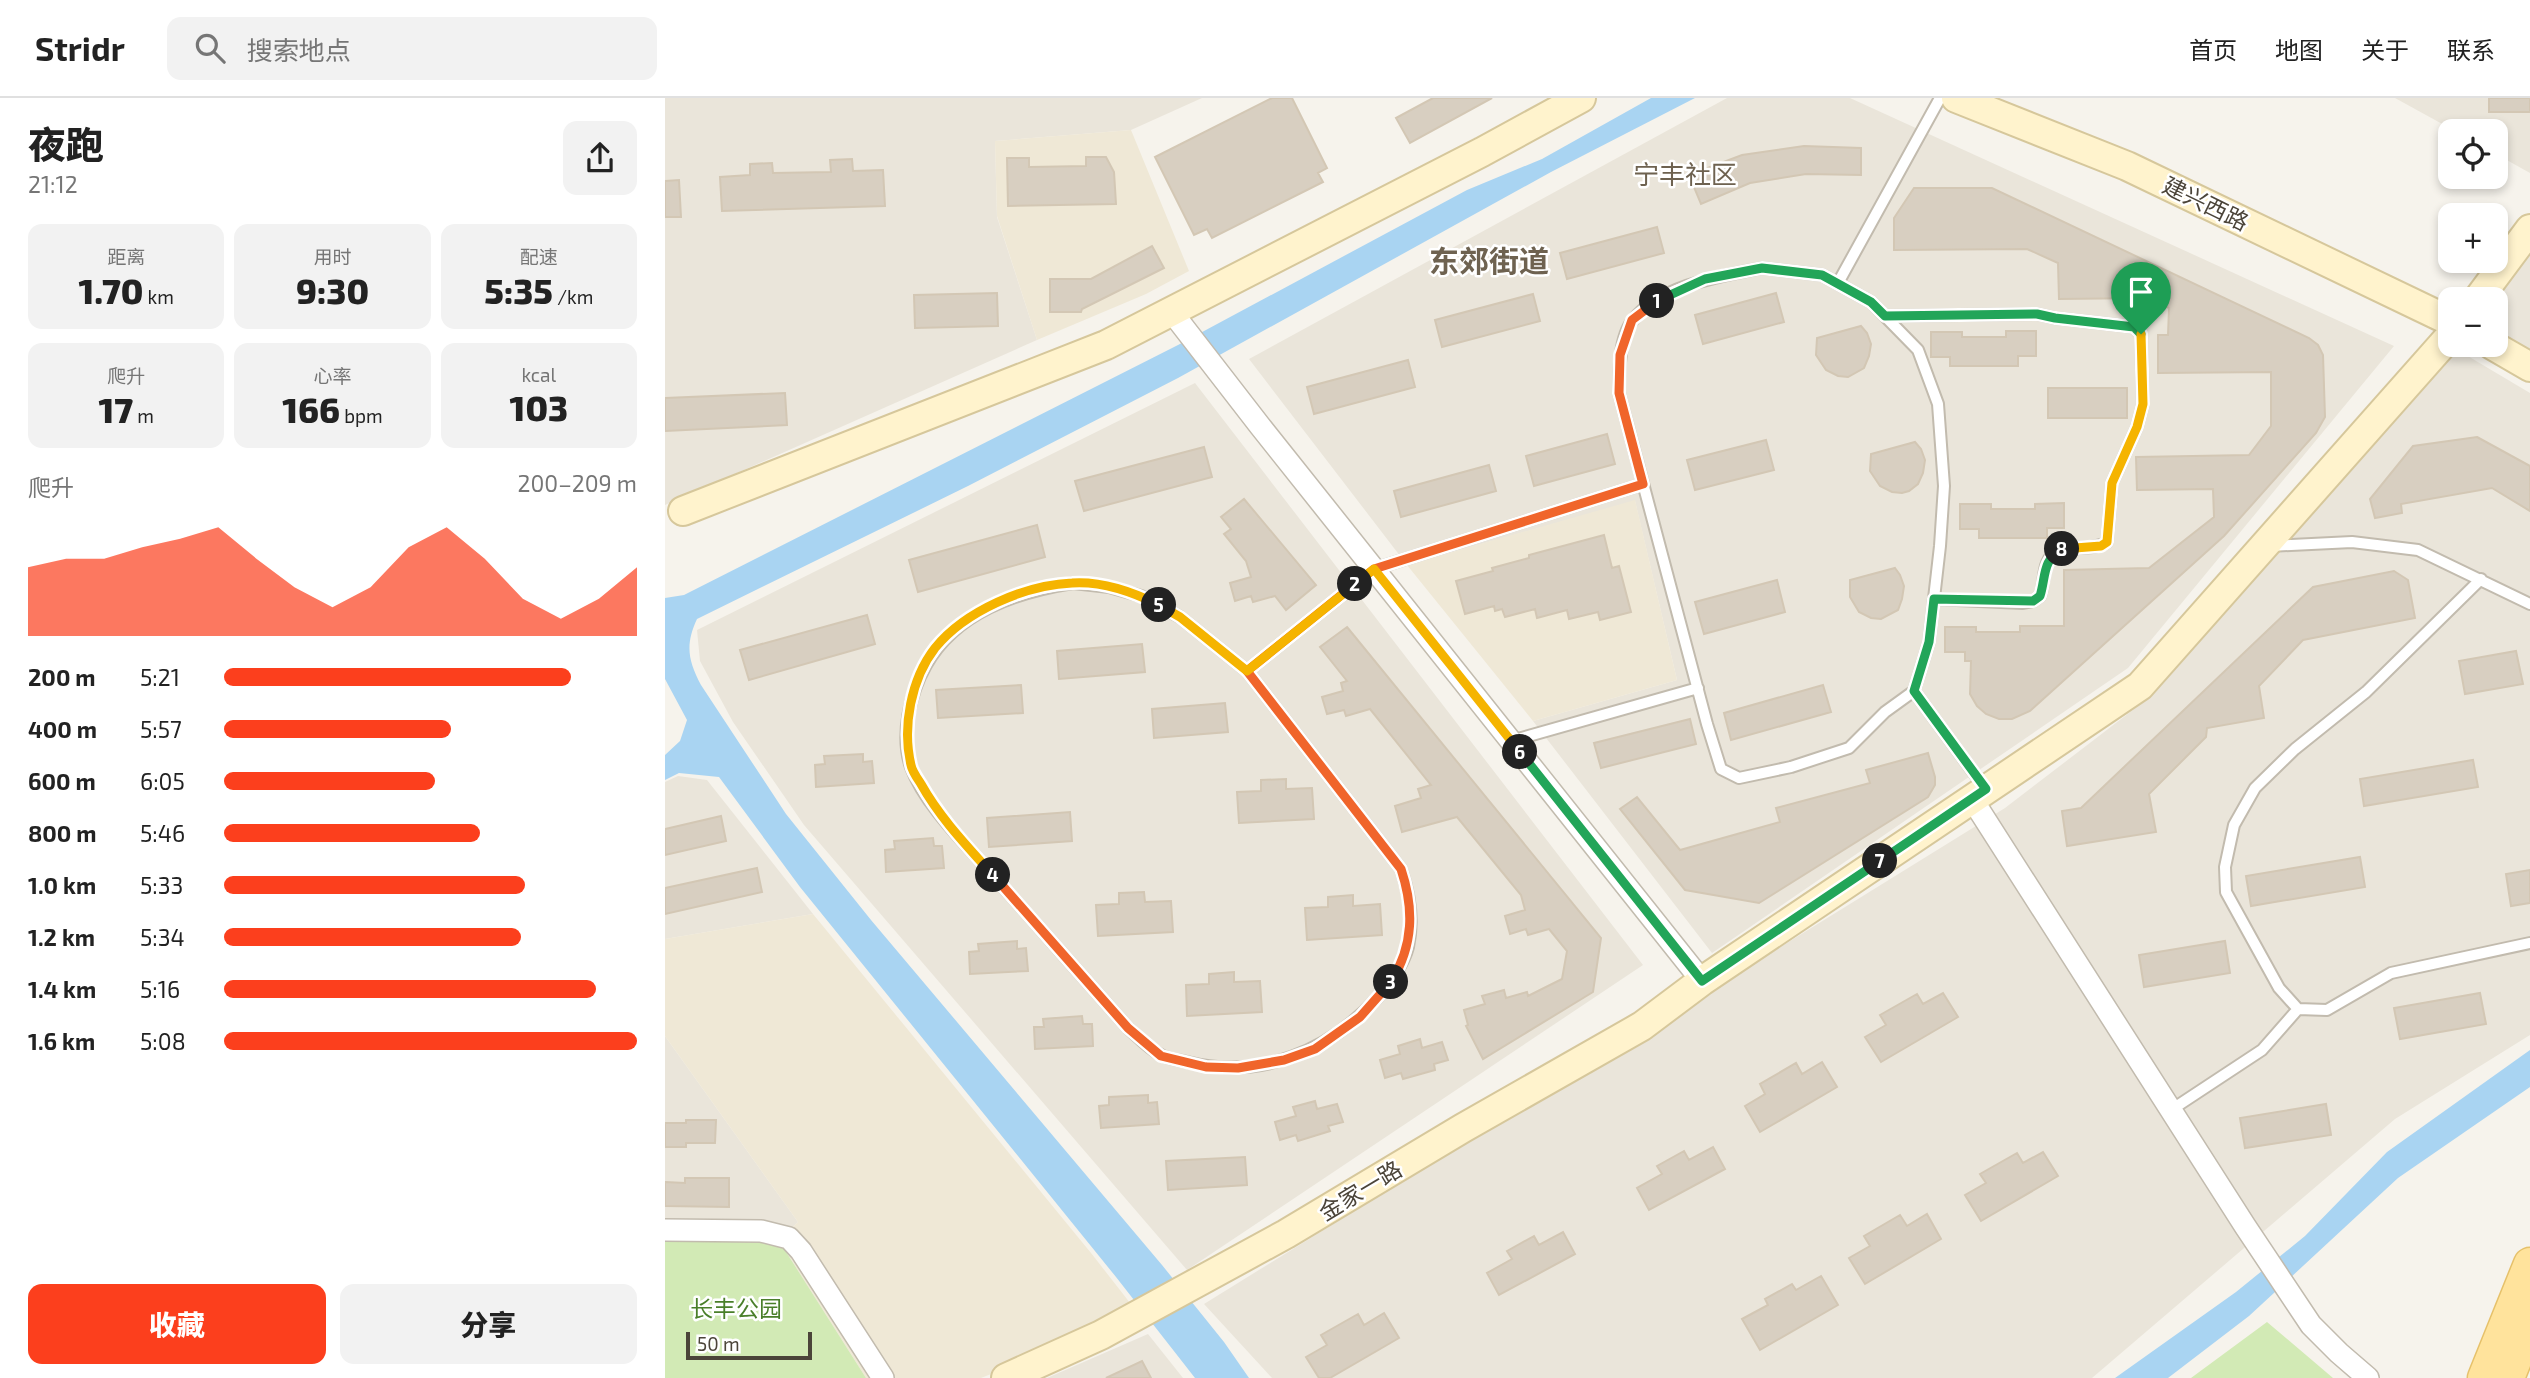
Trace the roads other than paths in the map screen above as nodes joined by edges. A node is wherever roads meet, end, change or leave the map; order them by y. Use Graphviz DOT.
graph roads {
  1 [pos="1581,98"];
  2 [pos="1940,98"];
  3 [pos="1956,98"];
  4 [pos="2530,229"];
  5 [pos="1838,283"];
  6 [pos="2487,287"];
  7 [pos="1174,315"];
  8 [pos="2438,315"];
  9 [pos="1885,316"];
  10 [pos="2438,350"];
  11 [pos="2508,354"];
  12 [pos="2530,367"];
  13 [pos="1643,484"];
  14 [pos="683,511"];
  15 [pos="2263,547"];
  16 [pos="1374,569"];
  17 [pos="2481,579"];
  18 [pos="1934,599"];
  19 [pos="2530,604"];
  20 [pos="1247,671"];
  21 [pos="1697,688"];
  22 [pos="1914,691"];
  23 [pos="1511,741"];
  24 [pos="1979,794"];
  25 [pos="2530,943"];
  26 [pos="1702,981"];
  27 [pos="2298,1009"];
  28 [pos="2171,1110"];
  29 [pos="665,1230"];
  30 [pos="2530,1264"];
  31 [pos="2530,1323"];
  32 [pos="883,1378"];
  33 [pos="1006,1378"];
  34 [pos="2368,1378"];
  35 [pos="2484,1378"];
  36 [pos="2508,1378"];
  1 -- 7 [label="street"];
  2 -- 5 [label="lane"];
  3 -- 8 [label="street, 建兴西路"];
  4 -- 6 [label="street"];
  5 -- 9 [label="lane"];
  5 -- 13 [label="lane"];
  7 -- 14 [label="street"];
  7 -- 16 [label="street"];
  9 -- 18 [label="lane"];
  9 -- 18 [label="lane"];
  10 -- 15 [label="street, 金家一路"];
  11 -- 12 [label="street"];
  13 -- 16 [label="lane"];
  13 -- 21 [label="lane"];
  15 -- 17 [label="lane"];
  15 -- 24 [label="street, 金家一路"];
  16 -- 20 [label="lane"];
  16 -- 23 [label="street"];
  17 -- 19 [label="lane"];
  17 -- 27 [label="lane"];
  18 -- 22 [label="lane"];
  20 -- 20 [label="lane"];
  21 -- 22 [label="lane"];
  21 -- 23 [label="lane"];
  22 -- 24 [label="lane"];
  23 -- 26 [label="street"];
  24 -- 26 [label="street, 金家一路"];
  24 -- 28 [label="street"];
  25 -- 27 [label="lane"];
  26 -- 33 [label="street, 金家一路"];
  27 -- 28 [label="lane"];
  28 -- 34 [label="street"];
  29 -- 32 [label="street"];
  30 -- 35 [label="main road"];
  31 -- 36 [label="main road"];
}
